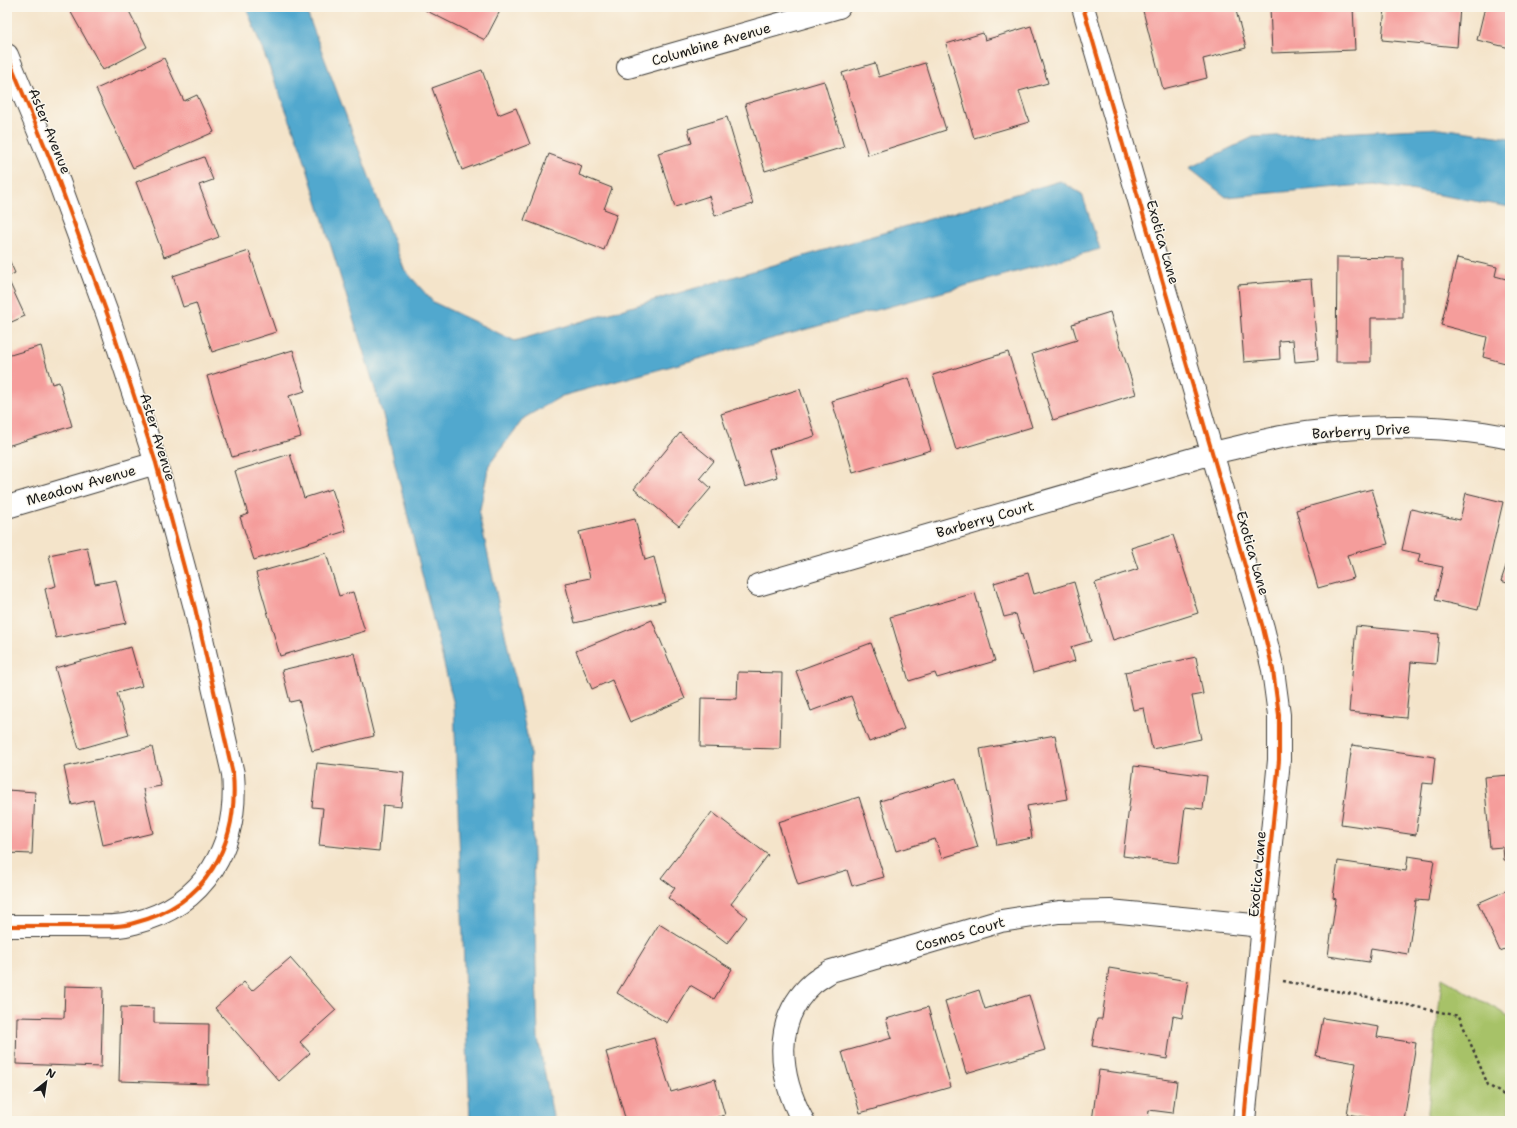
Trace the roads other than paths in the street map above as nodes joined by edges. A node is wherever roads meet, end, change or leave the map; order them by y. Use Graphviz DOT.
graph roads {
  1 [pos="839,7"];
  2 [pos="1083,7"];
  3 [pos="7,55"];
  4 [pos="628,67"];
  5 [pos="1510,438"];
  6 [pos="1213,453"];
  7 [pos="156,463"];
  8 [pos="7,507"];
  9 [pos="758,585"];
  10 [pos="7,926"];
  11 [pos="1263,926"];
  12 [pos="804,1121"];
  13 [pos="1244,1121"];
  1 -- 4 [label="street, Columbine Avenue"];
  2 -- 6 [label="street, Exotica Lane"];
  3 -- 7 [label="street, Aster Avenue"];
  5 -- 6 [label="street, Barberry Drive"];
  6 -- 9 [label="street, Barberry Court"];
  6 -- 11 [label="street, Exotica Lane"];
  7 -- 8 [label="street, Meadow Avenue"];
  7 -- 10 [label="street, Aster Avenue"];
  11 -- 12 [label="street, Cosmos Court"];
  11 -- 13 [label="street, Exotica Lane"];
}
